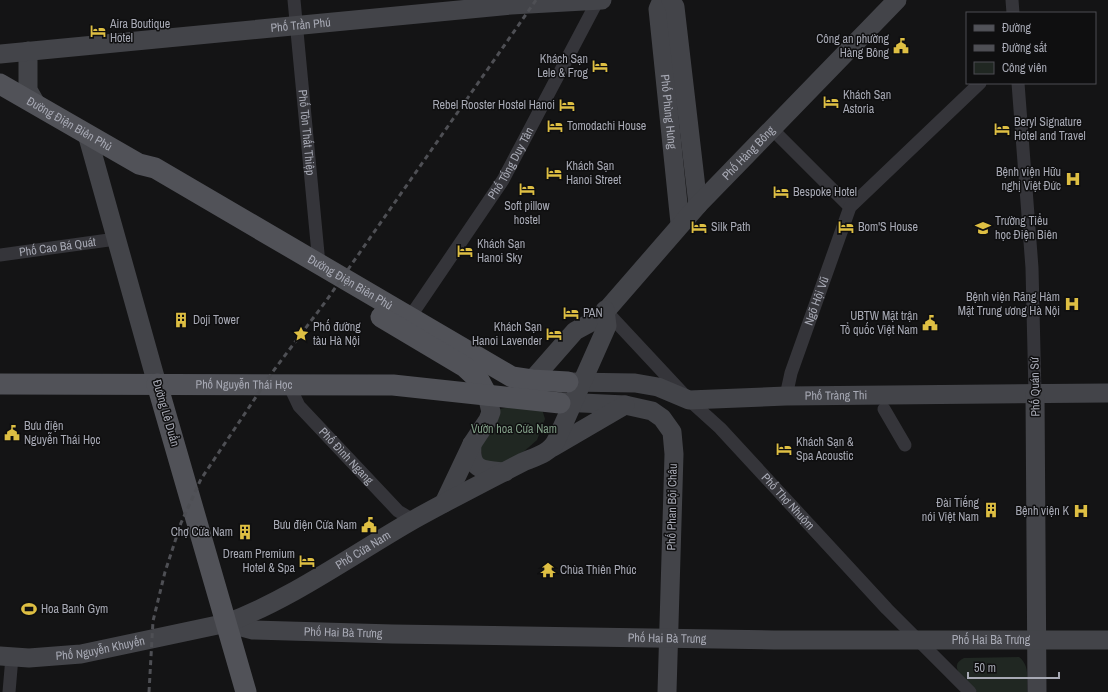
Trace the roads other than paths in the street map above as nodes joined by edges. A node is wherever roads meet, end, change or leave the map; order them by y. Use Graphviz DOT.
graph roads {
  1 [pos="294,0"];
  2 [pos="598,0"];
  3 [pos="602,0"];
  4 [pos="662,0"];
  5 [pos="670,0"];
  6 [pos="897,0"];
  7 [pos="1012,0"];
  8 [pos="510,3"];
  9 [pos="1013,12"];
  10 [pos="295,26"];
  11 [pos="28,51"];
  12 [pos="0,54"];
  13 [pos="0,84"];
  14 [pos="979,84"];
  15 [pos="1018,84"];
  16 [pos="36,104"];
  17 [pos="772,128"];
  18 [pos="87,134"];
  19 [pos="139,164"];
  20 [pos="698,205"];
  21 [pos="850,207"];
  22 [pos="680,224"];
  23 [pos="116,239"];
  24 [pos="0,255"];
  25 [pos="319,264"];
  26 [pos="602,314"];
  27 [pos="410,318"];
  28 [pos="532,380"];
  29 [pos="575,382"];
  30 [pos="0,384"];
  31 [pos="157,384"];
  32 [pos="289,385"];
  33 [pos="1108,393"];
  34 [pos="1035,394"];
  35 [pos="487,395"];
  36 [pos="786,396"];
  37 [pos="690,400"];
  38 [pos="566,402"];
  39 [pos="625,405"];
  40 [pos="884,409"];
  41 [pos="472,444"];
  42 [pos="905,445"];
  43 [pos="553,446"];
  44 [pos="523,462"];
  45 [pos="505,472"];
  46 [pos="444,503"];
  47 [pos="413,520"];
  48 [pos="227,623"];
  49 [pos="200,629"];
  50 [pos="669,638"];
  51 [pos="919,639"];
  52 [pos="1037,640"];
  53 [pos="1108,640"];
  54 [pos="6,656"];
  55 [pos="10,692"];
  56 [pos="246,692"];
  57 [pos="667,692"];
  58 [pos="970,692"];
  59 [pos="1037,692"];
  1 -- 10 [label="street, Phố Tôn Thất Thiệp"];
  2 -- 3 [label="street, Phố Trần Phú"];
  2 -- 8 [label="street, Phố Trần Phú"];
  2 -- 27 [label="street, Phố Tống Duy Tân"];
  4 -- 22 [label="street, Phố Phùng Hưng"];
  5 -- 20 [label="street, Phố Phùng Hưng"];
  6 -- 17 [label="street, Phố Hàng Bông"];
  7 -- 9 [label="street"];
  8 -- 10 [label="street, Phố Trần Phú"];
  10 -- 11 [label="street, Phố Trần Phú"];
  10 -- 25 [label="street, Phố Tôn Thất Thiệp"];
  11 -- 12 [label="street, Phố Trần Phú"];
  11 -- 16 [label="street"];
  13 -- 16 [label="main road, Đường Điện Biên Phủ"];
  14 -- 21 [label="street, Ngõ Hội Vũ"];
  15 -- 34 [label="street, Phố Quán Sứ"];
  16 -- 18 [label="main road, Đường Điện Biên Phủ"];
  17 -- 20 [label="street, Phố Hàng Bông"];
  17 -- 21 [label="street"];
  18 -- 19 [label="main road, Đường Điện Biên Phủ"];
  18 -- 23 [label="street, Đường Lê Duẩn"];
  19 -- 25 [label="main road, Đường Điện Biên Phủ"];
  19 -- 35 [label="main road, Đường Điện Biên Phủ"];
  20 -- 22 [label="street, Phố Hàng Bông"];
  21 -- 36 [label="street, Ngõ Hội Vũ"];
  22 -- 26 [label="street, Phố Hàng Bông"];
  23 -- 24 [label="street, Phố Cao Bá Quát"];
  23 -- 31 [label="street, Đường Lê Duẩn"];
  25 -- 27 [label="main road, Đường Điện Biên Phủ"];
  26 -- 28 [label="street"];
  26 -- 29 [label="street, Phố Hàng Bông"];
  26 -- 37 [label="street, Phố Thợ Nhuộm"];
  27 -- 28 [label="main road, Đường Điện Biên Phủ"];
  28 -- 29 [label="main road, Đường Điện Biên Phủ"];
  29 -- 37 [label="street, Phố Tràng Thi"];
  29 -- 38 [label="street, Phố Hàng Bông"];
  30 -- 31 [label="main road, Phố Nguyễn Thái Học"];
  31 -- 32 [label="main road, Phố Nguyễn Thái Học"];
  31 -- 48 [label="main road, Đường Lê Duẩn"];
  32 -- 35 [label="main road, Phố Nguyễn Thái Học"];
  32 -- 47 [label="street, Phố Đình Ngang"];
  33 -- 34 [label="street, Phố Tràng Thi"];
  34 -- 36 [label="street, Phố Tràng Thi"];
  34 -- 52 [label="street, Phố Quán Sứ"];
  35 -- 38 [label="main road, Phố Nguyễn Thái Học"];
  35 -- 41 [label="street"];
  36 -- 37 [label="street, Phố Tràng Thi"];
  37 -- 51 [label="street, Phố Thợ Nhuộm"];
  38 -- 39 [label="street, Phố Phan Bội Châu"];
  38 -- 43 [label="street"];
  38 -- 44 [label="street, Phố Cửa Nam"];
  39 -- 43 [label="street, Phố Cửa Nam"];
  39 -- 50 [label="street, Phố Phan Bội Châu"];
  40 -- 42 [label="street"];
  41 -- 45 [label="street"];
  41 -- 46 [label="street"];
  43 -- 44 [label="street, Phố Cửa Nam"];
  44 -- 45 [label="street, Phố Cửa Nam"];
  45 -- 46 [label="street, Phố Cửa Nam"];
  46 -- 47 [label="street, Phố Cửa Nam"];
  47 -- 48 [label="street, Phố Cửa Nam"];
  48 -- 49 [label="street, Phố Cửa Nam"];
  48 -- 50 [label="street, Phố Hai Bà Trưng"];
  48 -- 56 [label="main road, Đường Lê Duẩn"];
  49 -- 54 [label="street, Phố Nguyễn Khuyến"];
  50 -- 51 [label="street, Phố Hai Bà Trưng"];
  50 -- 57 [label="street, Phố Phan Bội Châu"];
  51 -- 52 [label="street, Phố Hai Bà Trưng"];
  51 -- 58 [label="street, Phố Thợ Nhuộm"];
  52 -- 53 [label="street, Phố Hai Bà Trưng"];
  52 -- 59 [label="street, Phố Quán Sứ"];
  54 -- 55 [label="street"];
}
